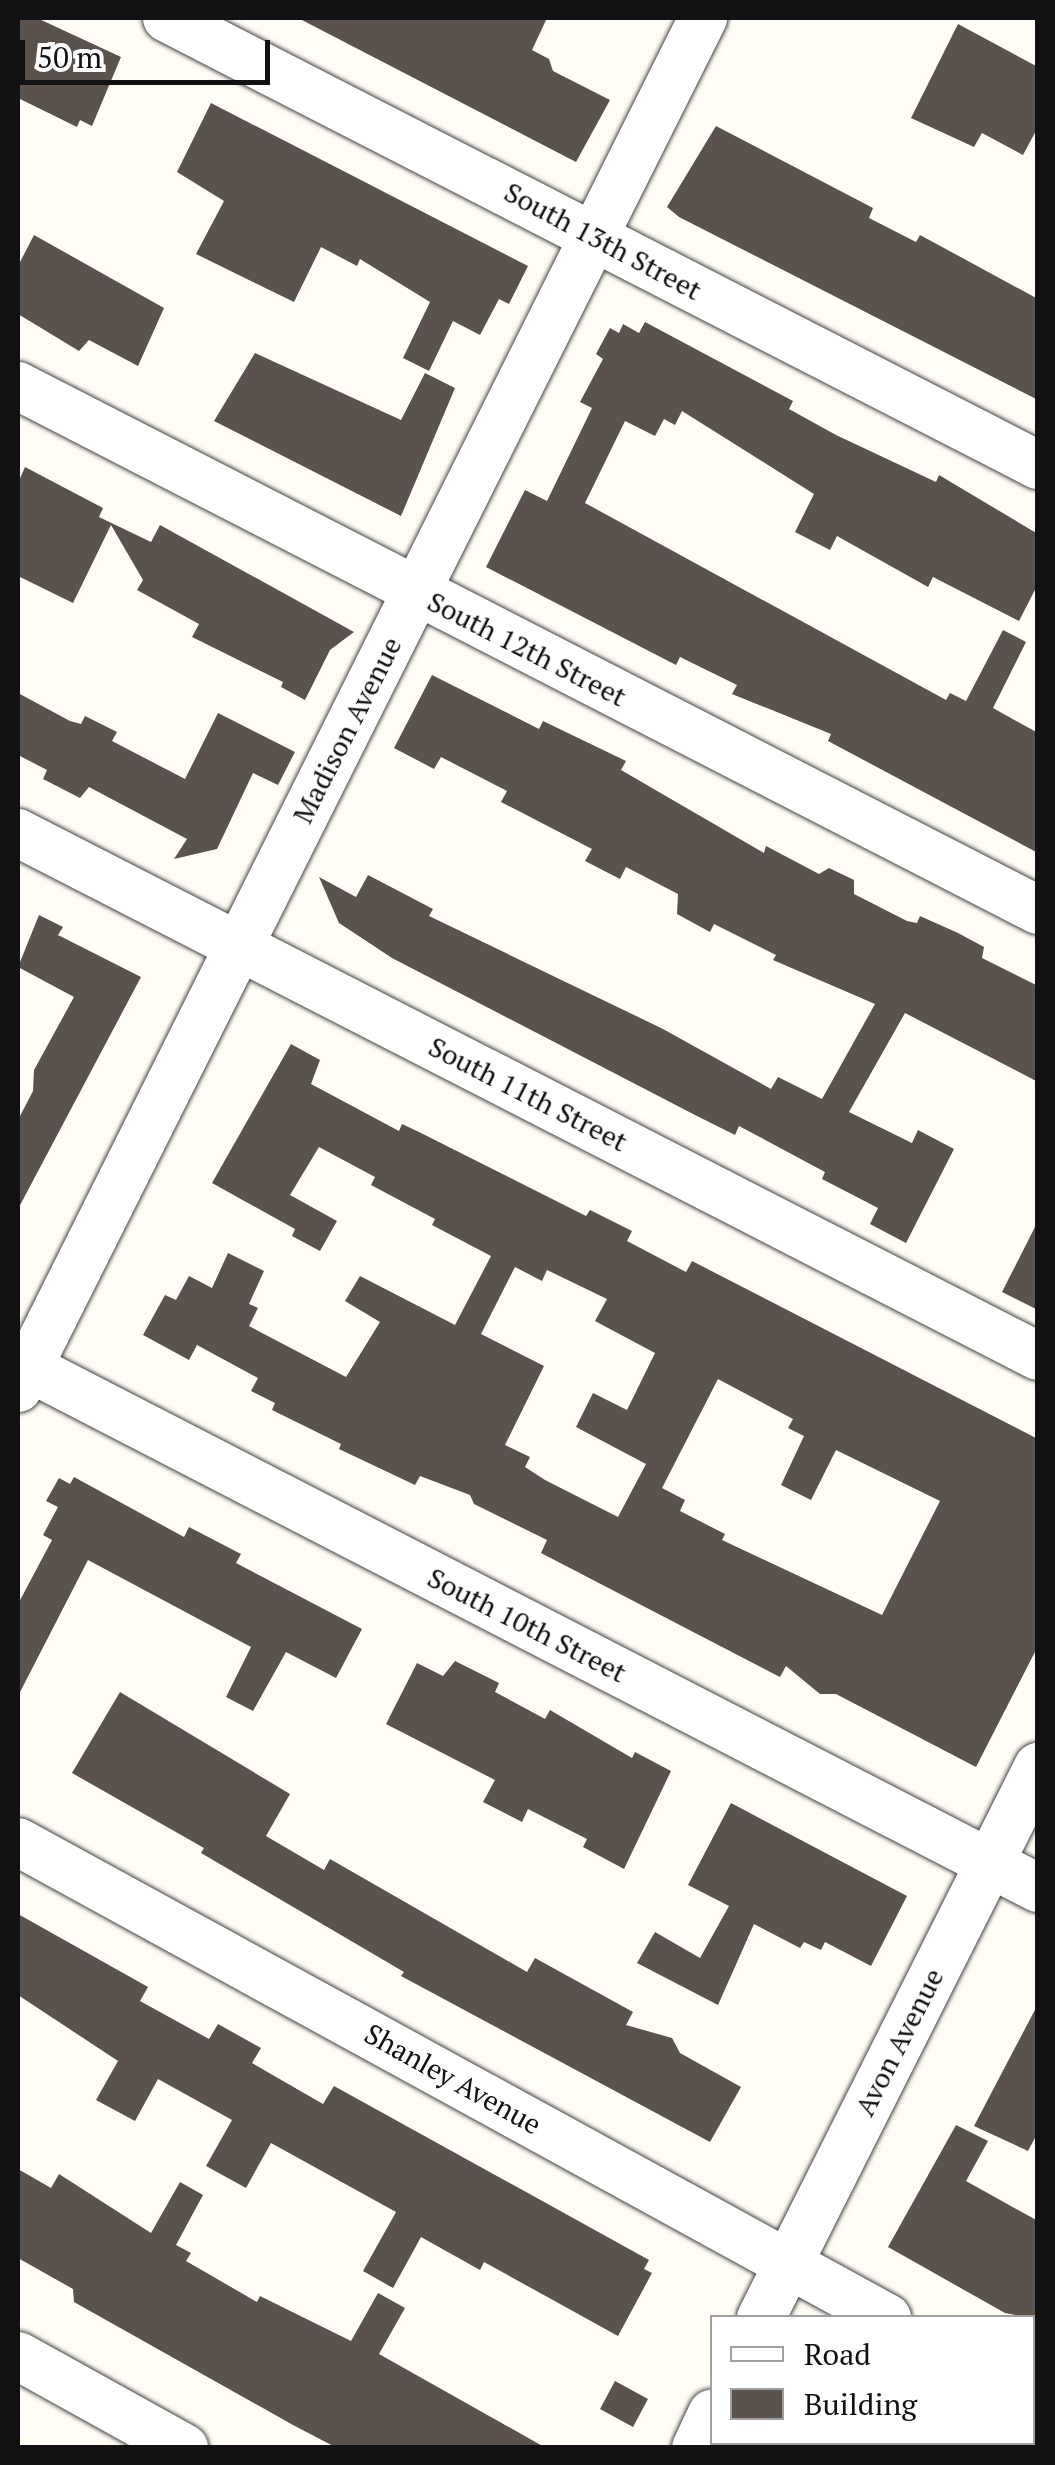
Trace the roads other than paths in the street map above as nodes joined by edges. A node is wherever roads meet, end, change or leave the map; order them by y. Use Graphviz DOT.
graph roads {
  1 [pos="168,18"];
  2 [pos="703,18"];
  3 [pos="593,238"];
  4 [pos="18,386"];
  5 [pos="1038,465"];
  6 [pos="416,593"];
  7 [pos="18,833"];
  8 [pos="1038,910"];
  9 [pos="240,946"];
  10 [pos="1038,1356"];
  11 [pos="21,1372"];
  12 [pos="1038,1767"];
  13 [pos="18,1842"];
  14 [pos="989,1864"];
  15 [pos="1038,1888"];
  16 [pos="789,2262"];
  17 [pos="762,2315"];
  18 [pos="883,2315"];
  19 [pos="18,2356"];
  20 [pos="710,2418"];
  21 [pos="184,2448"];
  22 [pos="696,2448"];
  1 -- 3 [label="street, South 13th Street"];
  2 -- 3 [label="street, Madison Avenue"];
  3 -- 5 [label="street, South 13th Street"];
  3 -- 6 [label="street, Madison Avenue"];
  4 -- 6 [label="street, South 12th Street"];
  6 -- 8 [label="street, South 12th Street"];
  6 -- 9 [label="street, Madison Avenue"];
  7 -- 9 [label="street, South 11th Street"];
  9 -- 10 [label="street, South 11th Street"];
  9 -- 11 [label="street, Madison Avenue"];
  11 -- 14 [label="street, South 10th Street"];
  12 -- 14 [label="street, Avon Avenue"];
  13 -- 16 [label="street, Shanley Avenue"];
  14 -- 15 [label="street, South 10th Street"];
  14 -- 16 [label="street, Avon Avenue"];
  16 -- 17 [label="street, Avon Avenue"];
  16 -- 18 [label="street, Shanley Avenue"];
  19 -- 21 [label="street"];
  20 -- 22 [label="street"];
}
